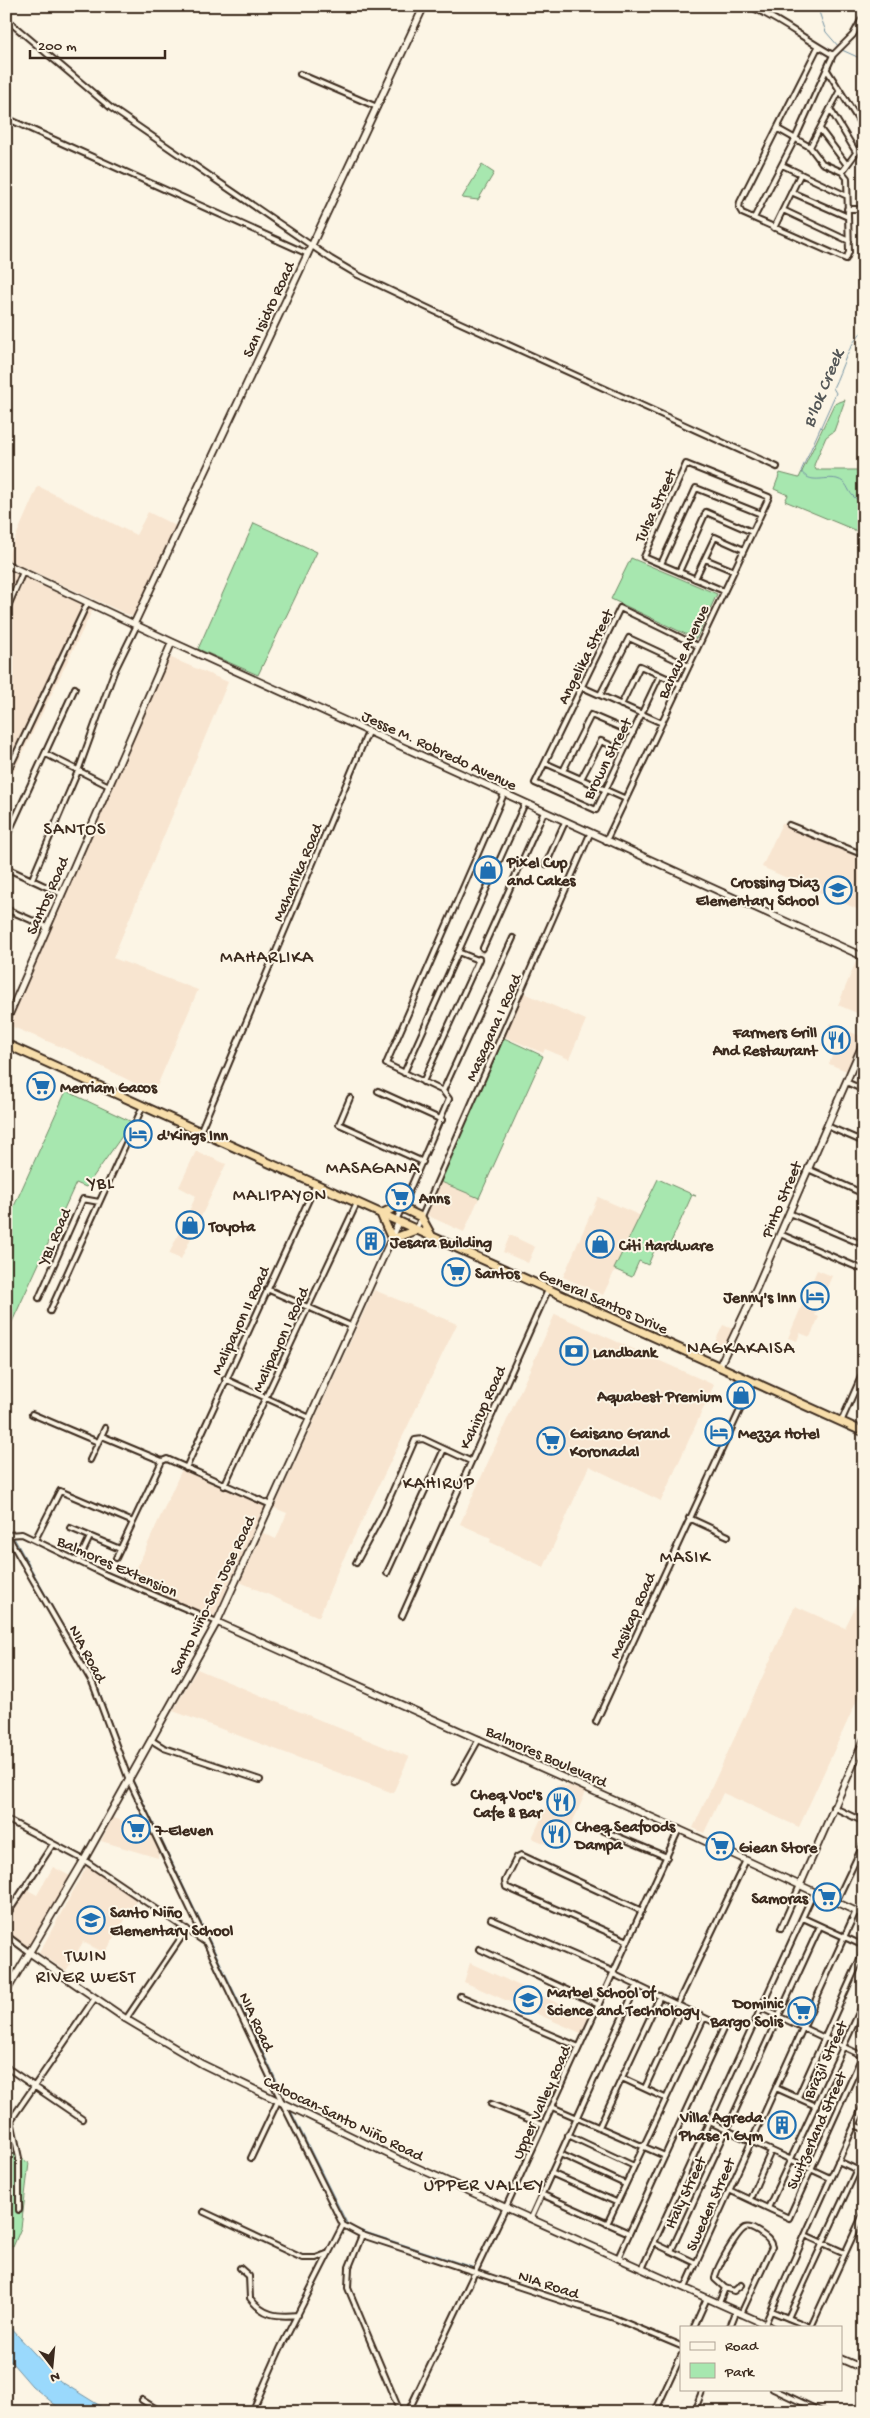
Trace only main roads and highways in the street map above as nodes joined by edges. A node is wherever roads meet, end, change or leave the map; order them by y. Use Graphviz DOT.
graph roads {
  1 [pos="424,6"];
  2 [pos="6,564"];
  3 [pos="135,624"];
  4 [pos="172,642"];
  5 [pos="864,957"];
  6 [pos="6,1022"];
  7 [pos="864,1041"];
  8 [pos="6,1044"];
  9 [pos="381,1214"];
  10 [pos="398,1221"];
  11 [pos="416,1230"];
  12 [pos="432,1237"];
  13 [pos="392,1239"];
  14 [pos="719,1367"];
  15 [pos="864,1432"];
  16 [pos="217,1622"];
  17 [pos="864,1740"];
  18 [pos="800,1885"];
  19 [pos="864,1915"];
  20 [pos="30,1953"];
  21 [pos="6,1992"];
  22 [pos="768,2325"];
  23 [pos="842,2359"];
  24 [pos="864,2369"];
  1 -- 3 [label="main road, San Isidro Road"];
  2 -- 3 [label="main road, Jesse M. Robredo Avenue"];
  3 -- 4 [label="main road, Jesse M. Robredo Avenue"];
  4 -- 5 [label="main road, Jesse M. Robredo Avenue"];
  4 -- 6 [label="main road, Santos Road"];
  7 -- 14 [label="main road, Pinto Street"];
  8 -- 9 [label="highway, General Santos Drive"];
  9 -- 10 [label="highway, General Santos Drive"];
  9 -- 12 [label="highway"];
  9 -- 13 [label="highway"];
  10 -- 11 [label="highway, General Santos Drive"];
  10 -- 13 [label="main road, Santo Niño-San Jose Road"];
  11 -- 12 [label="highway, General Santos Drive"];
  11 -- 13 [label="highway"];
  12 -- 14 [label="highway, General Santos Drive"];
  13 -- 16 [label="main road, Santo Niño-San Jose Road"];
  14 -- 15 [label="highway, General Santos Drive"];
  16 -- 18 [label="main road, Balmores Boulevard"];
  16 -- 20 [label="main road, Santo Niño-San Jose Road"];
  17 -- 18 [label="main road"];
  18 -- 19 [label="main road, Balmores Boulevard"];
  20 -- 21 [label="main road, Santo Niño-San Jose Road"];
  20 -- 22 [label="main road, Caloocan-Santo Niño Road"];
  23 -- 24 [label="main road"];
}
